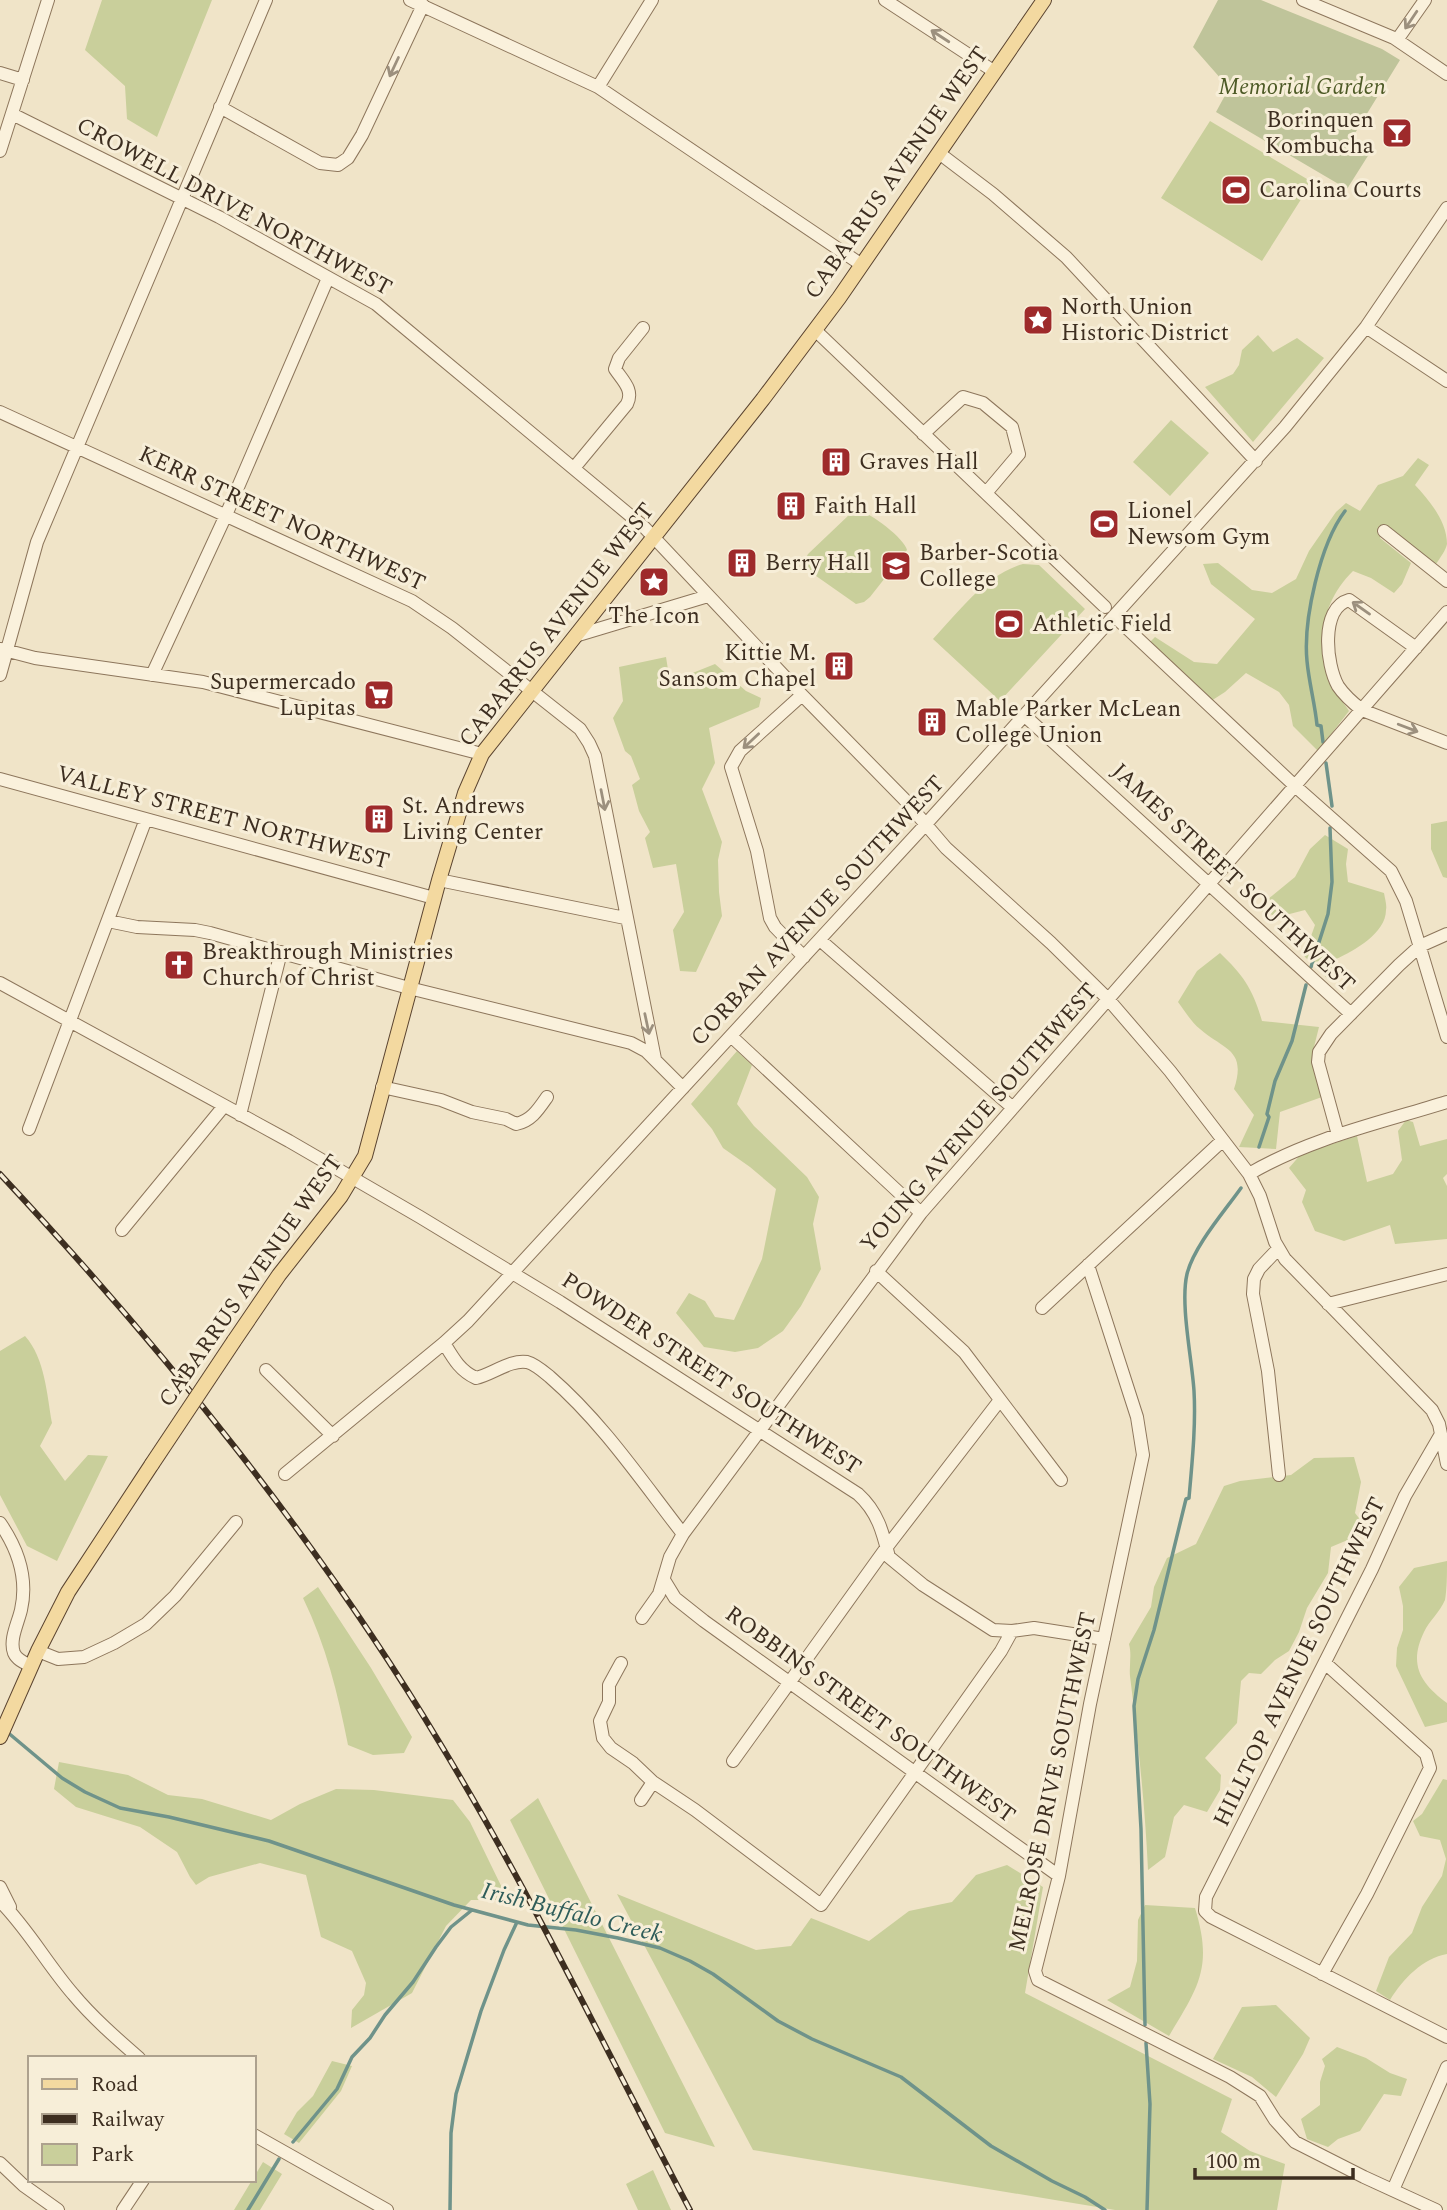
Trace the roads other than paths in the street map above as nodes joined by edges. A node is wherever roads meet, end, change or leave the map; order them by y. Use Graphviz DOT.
graph roads {
  1 [pos="48,0"];
  2 [pos="266,0"];
  3 [pos="410,0"];
  4 [pos="652,0"];
  5 [pos="885,0"];
  6 [pos="1044,0"];
  7 [pos="1303,0"];
  8 [pos="1425,0"];
  9 [pos="423,5"];
  10 [pos="1397,40"];
  11 [pos="995,72"];
  12 [pos="0,73"];
  13 [pos="1447,74"];
  14 [pos="23,80"];
  15 [pos="598,87"];
  16 [pos="220,107"];
  17 [pos="12,114"];
  18 [pos="0,151"];
  19 [pos="939,153"];
  20 [pos="181,198"];
  21 [pos="1447,208"];
  22 [pos="862,265"];
  23 [pos="328,278"];
  24 [pos="1366,327"];
  25 [pos="643,328"];
  26 [pos="815,330"];
  27 [pos="1447,381"];
  28 [pos="0,412"];
  29 [pos="923,433"];
  30 [pos="76,448"];
  31 [pos="1256,461"];
  32 [pos="573,468"];
  33 [pos="986,494"];
  34 [pos="226,515"];
  35 [pos="1384,531"];
  36 [pos="654,537"];
  37 [pos="1447,581"];
  38 [pos="708,596"];
  39 [pos="1104,607"];
  40 [pos="1447,612"];
  41 [pos="1115,617"];
  42 [pos="575,636"];
  43 [pos="1416,648"];
  44 [pos="3,650"];
  45 [pos="0,675"];
  46 [pos="152,675"];
  47 [pos="530,690"];
  48 [pos="802,695"];
  49 [pos="1365,711"];
  50 [pos="1025,716"];
  51 [pos="1447,743"];
  52 [pos="482,754"];
  53 [pos="0,779"];
  54 [pos="1295,786"];
  55 [pos="146,819"];
  56 [pos="926,824"];
  57 [pos="439,880"];
  58 [pos="1210,883"];
  59 [pos="434,898"];
  60 [pos="625,918"];
  61 [pos="108,921"];
  62 [pos="1447,934"];
  63 [pos="820,940"];
  64 [pos="1420,946"];
  65 [pos="281,952"];
  66 [pos="804,957"];
  67 [pos="0,983"];
  68 [pos="409,988"];
  69 [pos="1108,999"];
  70 [pos="1351,1014"];
  71 [pos="71,1021"];
  72 [pos="731,1036"];
  73 [pos="1447,1037"];
  74 [pos="654,1059"];
  75 [pos="382,1087"];
  76 [pos="683,1088"];
  77 [pos="547,1097"];
  78 [pos="1447,1102"];
  79 [pos="224,1106"];
  80 [pos="1013,1108"];
  81 [pos="240,1115"];
  82 [pos="29,1129"];
  83 [pos="1338,1135"];
  84 [pos="1223,1140"];
  85 [pos="1249,1174"];
  86 [pos="354,1178"];
  87 [pos="921,1213"];
  88 [pos="122,1230"];
  89 [pos="1278,1249"];
  90 [pos="1088,1265"];
  91 [pos="876,1271"];
  92 [pos="513,1273"];
  93 [pos="1447,1274"];
  94 [pos="1328,1304"];
  95 [pos="1042,1307"];
  96 [pos="444,1343"];
  97 [pos="266,1370"];
  98 [pos="1000,1400"];
  99 [pos="758,1431"];
  100 [pos="1441,1434"];
  101 [pos="333,1436"];
  102 [pos="1447,1464"];
  103 [pos="285,1474"];
  104 [pos="1279,1475"];
  105 [pos="1062,1480"];
  106 [pos="0,1522"];
  107 [pos="236,1522"];
  108 [pos="683,1534"];
  109 [pos="886,1548"];
  110 [pos="664,1580"];
  111 [pos="642,1618"];
  112 [pos="1012,1631"];
  113 [pos="1104,1639"];
  114 [pos="38,1651"];
  115 [pos="621,1663"];
  116 [pos="1325,1663"];
  117 [pos="31,1666"];
  118 [pos="788,1682"];
  119 [pos="0,1737"];
  120 [pos="733,1761"];
  121 [pos="916,1774"];
  122 [pos="653,1782"];
  123 [pos="641,1800"];
  124 [pos="1059,1876"];
  125 [pos="0,1887"];
  126 [pos="0,1901"];
  127 [pos="13,1913"];
  128 [pos="1322,1974"];
  129 [pos="1447,2037"];
  130 [pos="137,2056"];
  131 [pos="1447,2067"];
  132 [pos="256,2136"];
  133 [pos="0,2164"];
  134 [pos="142,2182"];
  135 [pos="1393,2190"];
  136 [pos="373,2206"];
  137 [pos="58,2210"];
  138 [pos="123,2210"];
  139 [pos="387,2210"];
  140 [pos="1436,2210"];
  1 -- 14 [label="street"];
  2 -- 16 [label="street"];
  3 -- 9 [label="street"];
  4 -- 15 [label="street"];
  11 -- 5 [label="street, one-way"];
  6 -- 11 [label="main road, CABARRUS AVENUE WEST"];
  7 -- 10 [label="street"];
  8 -- 10 [label="street, one-way"];
  9 -- 15 [label="street"];
  9 -- 16 [label="street, one-way"];
  10 -- 13 [label="street"];
  11 -- 19 [label="main road, CABARRUS AVENUE WEST"];
  12 -- 14 [label="street"];
  14 -- 17 [label="street"];
  15 -- 22 [label="street"];
  16 -- 20 [label="street"];
  17 -- 18 [label="street"];
  17 -- 20 [label="street, CROWELL DRIVE NORTHWEST"];
  19 -- 22 [label="main road, CABARRUS AVENUE WEST"];
  19 -- 31 [label="street"];
  20 -- 23 [label="street, CROWELL DRIVE NORTHWEST"];
  20 -- 30 [label="street"];
  21 -- 24 [label="street, CORBAN AVENUE SOUTHWEST"];
  22 -- 26 [label="main road, CABARRUS AVENUE WEST"];
  23 -- 32 [label="street, CROWELL DRIVE NORTHWEST"];
  23 -- 34 [label="street"];
  24 -- 27 [label="street"];
  24 -- 31 [label="street, CORBAN AVENUE SOUTHWEST"];
  25 -- 32 [label="street"];
  26 -- 29 [label="street"];
  26 -- 36 [label="main road, CABARRUS AVENUE WEST"];
  28 -- 30 [label="street, KERR STREET NORTHWEST"];
  29 -- 33 [label="street"];
  29 -- 33 [label="street"];
  30 -- 34 [label="street, KERR STREET NORTHWEST"];
  30 -- 44 [label="street"];
  31 -- 41 [label="street, CORBAN AVENUE SOUTHWEST"];
  32 -- 36 [label="street, CROWELL DRIVE NORTHWEST"];
  33 -- 39 [label="street"];
  34 -- 46 [label="street"];
  34 -- 47 [label="street, KERR STREET NORTHWEST"];
  35 -- 37 [label="street"];
  36 -- 38 [label="street, CROWELL DRIVE NORTHWEST"];
  36 -- 42 [label="main road, CABARRUS AVENUE WEST"];
  38 -- 42 [label="street"];
  38 -- 48 [label="street, CROWELL DRIVE NORTHWEST"];
  40 -- 43 [label="street, YOUNG AVENUE SOUTHWEST"];
  41 -- 50 [label="street, CORBAN AVENUE SOUTHWEST"];
  41 -- 54 [label="street"];
  42 -- 47 [label="main road, CABARRUS AVENUE WEST"];
  43 -- 49 [label="street, YOUNG AVENUE SOUTHWEST"];
  43 -- 49 [label="street, one-way"];
  44 -- 45 [label="street"];
  44 -- 46 [label="street"];
  46 -- 52 [label="street"];
  47 -- 52 [label="main road, CABARRUS AVENUE WEST"];
  47 -- 60 [label="street, KERR STREET NORTHWEST, one-way"];
  48 -- 56 [label="street, CROWELL DRIVE NORTHWEST"];
  48 -- 66 [label="street, one-way"];
  49 -- 51 [label="street, one-way"];
  49 -- 54 [label="street, YOUNG AVENUE SOUTHWEST"];
  50 -- 56 [label="street, CORBAN AVENUE SOUTHWEST"];
  50 -- 58 [label="street, JAMES STREET SOUTHWEST"];
  52 -- 57 [label="main road, CABARRUS AVENUE WEST"];
  53 -- 55 [label="street, VALLEY STREET NORTHWEST"];
  54 -- 58 [label="street, YOUNG AVENUE SOUTHWEST"];
  54 -- 64 [label="street"];
  55 -- 59 [label="street, VALLEY STREET NORTHWEST"];
  55 -- 61 [label="street"];
  56 -- 63 [label="street, CORBAN AVENUE SOUTHWEST"];
  56 -- 69 [label="street, CROWELL DRIVE NORTHWEST"];
  57 -- 59 [label="main road, CABARRUS AVENUE WEST"];
  57 -- 60 [label="street"];
  58 -- 69 [label="street, YOUNG AVENUE SOUTHWEST"];
  58 -- 70 [label="street, JAMES STREET SOUTHWEST"];
  59 -- 68 [label="main road, CABARRUS AVENUE WEST"];
  60 -- 74 [label="street, one-way"];
  61 -- 65 [label="street"];
  61 -- 71 [label="street"];
  62 -- 64 [label="street"];
  63 -- 66 [label="street, CORBAN AVENUE SOUTHWEST"];
  63 -- 80 [label="street"];
  64 -- 70 [label="street"];
  64 -- 73 [label="street"];
  65 -- 68 [label="street"];
  65 -- 81 [label="street"];
  66 -- 72 [label="street, CORBAN AVENUE SOUTHWEST"];
  67 -- 71 [label="street, POWDER STREET SOUTHWEST"];
  68 -- 74 [label="street"];
  68 -- 75 [label="main road, CABARRUS AVENUE WEST"];
  69 -- 80 [label="street, YOUNG AVENUE SOUTHWEST"];
  69 -- 84 [label="street, CROWELL DRIVE NORTHWEST"];
  70 -- 83 [label="street"];
  71 -- 79 [label="street, POWDER STREET SOUTHWEST"];
  71 -- 82 [label="street"];
  72 -- 76 [label="street, CORBAN AVENUE SOUTHWEST"];
  72 -- 87 [label="street"];
  74 -- 76 [label="street"];
  75 -- 77 [label="street"];
  75 -- 86 [label="main road, CABARRUS AVENUE WEST"];
  76 -- 92 [label="street, CORBAN AVENUE SOUTHWEST"];
  78 -- 83 [label="street"];
  79 -- 81 [label="street, POWDER STREET SOUTHWEST"];
  79 -- 88 [label="street"];
  80 -- 87 [label="street, YOUNG AVENUE SOUTHWEST"];
  81 -- 86 [label="street, POWDER STREET SOUTHWEST"];
  83 -- 85 [label="street"];
  84 -- 85 [label="street, CROWELL DRIVE NORTHWEST"];
  84 -- 90 [label="street"];
  85 -- 89 [label="street, CROWELL DRIVE NORTHWEST"];
  86 -- 92 [label="street, POWDER STREET SOUTHWEST"];
  86 -- 114 [label="main road, CABARRUS AVENUE WEST, bridge"];
  87 -- 91 [label="street, YOUNG AVENUE SOUTHWEST"];
  89 -- 94 [label="street"];
  89 -- 104 [label="street"];
  90 -- 95 [label="street"];
  90 -- 113 [label="street, MELROSE DRIVE SOUTHWEST"];
  91 -- 98 [label="street"];
  91 -- 99 [label="street, YOUNG AVENUE SOUTHWEST"];
  92 -- 96 [label="street, CORBAN AVENUE SOUTHWEST"];
  92 -- 99 [label="street, POWDER STREET SOUTHWEST"];
  93 -- 94 [label="street"];
  94 -- 100 [label="street"];
  96 -- 101 [label="street, CORBAN AVENUE SOUTHWEST"];
  96 -- 108 [label="street"];
  97 -- 101 [label="street"];
  98 -- 105 [label="street"];
  98 -- 109 [label="street"];
  99 -- 108 [label="street, YOUNG AVENUE SOUTHWEST"];
  99 -- 109 [label="street, POWDER STREET SOUTHWEST"];
  100 -- 102 [label="street"];
  100 -- 116 [label="street, HILLTOP AVENUE SOUTHWEST"];
  101 -- 103 [label="street, CORBAN AVENUE SOUTHWEST"];
  106 -- 117 [label="street"];
  107 -- 114 [label="street"];
  108 -- 110 [label="street, YOUNG AVENUE SOUTHWEST"];
  109 -- 112 [label="street, POWDER STREET SOUTHWEST"];
  109 -- 118 [label="street"];
  110 -- 111 [label="street, YOUNG AVENUE SOUTHWEST"];
  110 -- 118 [label="street, ROBBINS STREET SOUTHWEST"];
  112 -- 113 [label="street, POWDER STREET SOUTHWEST"];
  112 -- 121 [label="street"];
  113 -- 124 [label="street, MELROSE DRIVE SOUTHWEST"];
  114 -- 117 [label="main road, CABARRUS AVENUE WEST"];
  115 -- 122 [label="street"];
  116 -- 128 [label="street"];
  116 -- 128 [label="street, HILLTOP AVENUE SOUTHWEST"];
  117 -- 119 [label="main road, CABARRUS AVENUE WEST"];
  118 -- 120 [label="street"];
  118 -- 121 [label="street, ROBBINS STREET SOUTHWEST"];
  121 -- 122 [label="street"];
  121 -- 124 [label="street, ROBBINS STREET SOUTHWEST"];
  122 -- 123 [label="street"];
  124 -- 135 [label="street, MELROSE DRIVE SOUTHWEST"];
  125 -- 127 [label="street"];
  126 -- 127 [label="street"];
  127 -- 130 [label="street"];
  128 -- 129 [label="street"];
  131 -- 135 [label="street"];
  132 -- 136 [label="street"];
  133 -- 137 [label="street"];
  134 -- 138 [label="street"];
  135 -- 140 [label="street, MELROSE DRIVE SOUTHWEST"];
  136 -- 139 [label="street"];
}
